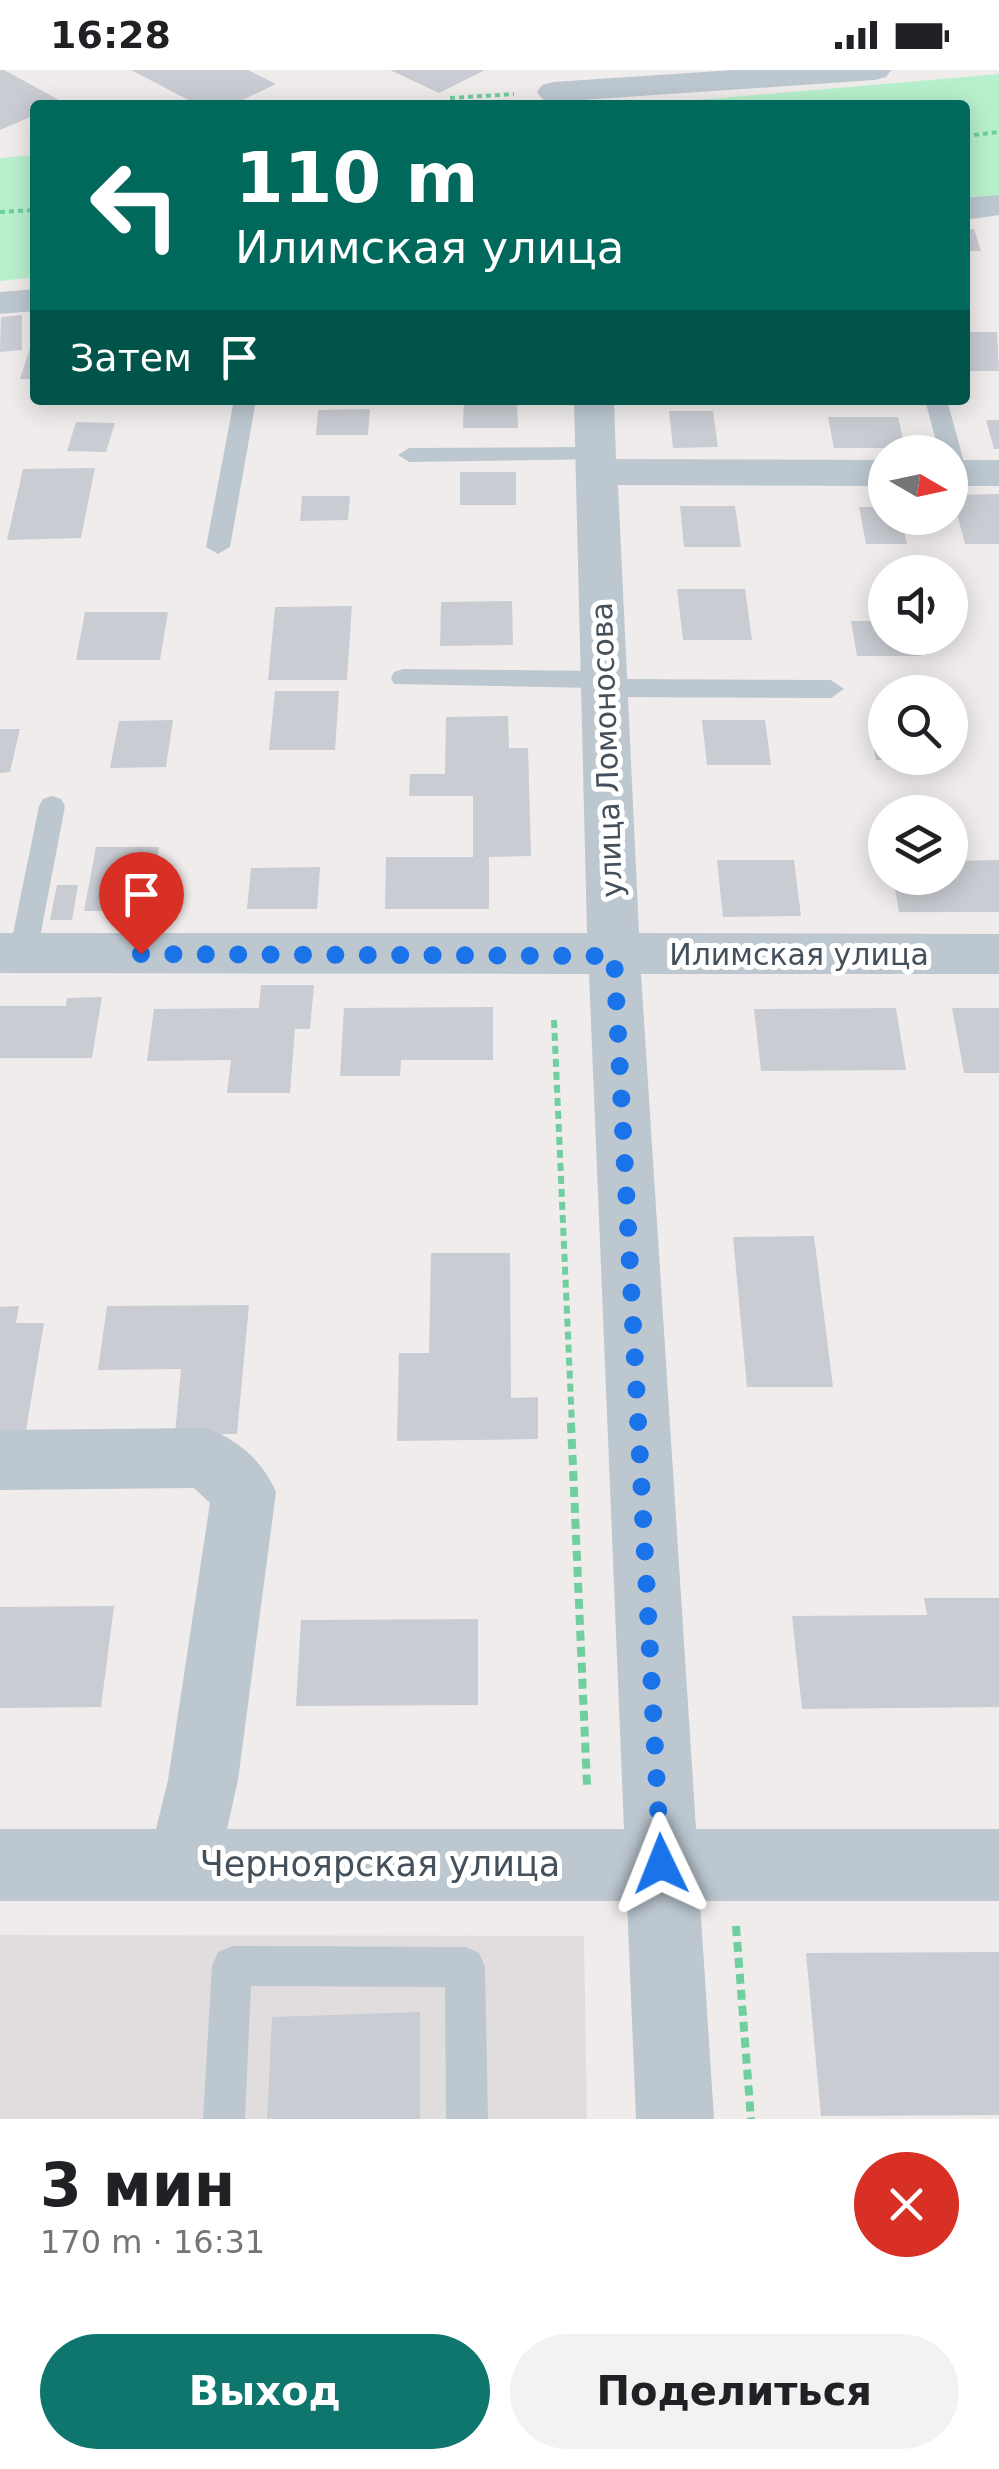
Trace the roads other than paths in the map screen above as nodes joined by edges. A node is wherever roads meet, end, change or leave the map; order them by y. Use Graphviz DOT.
graph roads {
  1 [pos="875,70"];
  2 [pos="551,89"];
  3 [pos="999,205"];
  4 [pos="970,208"];
  5 [pos="30,300"];
  6 [pos="0,303"];
  7 [pos="245,405"];
  8 [pos="937,405"];
  9 [pos="944,435"];
  10 [pos="597,442"];
  11 [pos="409,455"];
  12 [pos="868,471"];
  13 [pos="968,473"];
  14 [pos="999,473"];
  15 [pos="218,547"];
  16 [pos="403,678"];
  17 [pos="604,684"];
  18 [pos="831,688"];
  19 [pos="52,806"];
  20 [pos="12,953"];
  21 [pos="999,954"];
  22 [pos="614,956"];
  23 [pos="0,1460"];
  24 [pos="0,1864"];
  25 [pos="661,1864"];
  26 [pos="182,1865"];
  27 [pos="999,1865"];
  28 [pos="224,2119"];
  29 [pos="467,2119"];
  30 [pos="675,2119"];
  1 -- 2 [label="street"];
  3 -- 4 [label="street"];
  5 -- 6 [label="street"];
  7 -- 15 [label="lane"];
  8 -- 9 [label="lane"];
  10 -- 11 [label="lane"];
  10 -- 12 [label="street"];
  10 -- 17 [label="street, улица Ломоносова"];
  13 -- 14 [label="street"];
  16 -- 17 [label="lane"];
  17 -- 18 [label="lane"];
  17 -- 22 [label="street, улица Ломоносова"];
  19 -- 20 [label="lane"];
  20 -- 22 [label="street, Илимская улица"];
  21 -- 22 [label="street, Илимская улица"];
  22 -- 25 [label="street, улица Ломоносова"];
  23 -- 26 [label="street"];
  24 -- 26 [label="street, Черноярская улица"];
  25 -- 26 [label="street, Черноярская улица"];
  25 -- 27 [label="street, Черноярская улица"];
  25 -- 30 [label="street, улица Ломоносова"];
  28 -- 29 [label="lane"];
}
